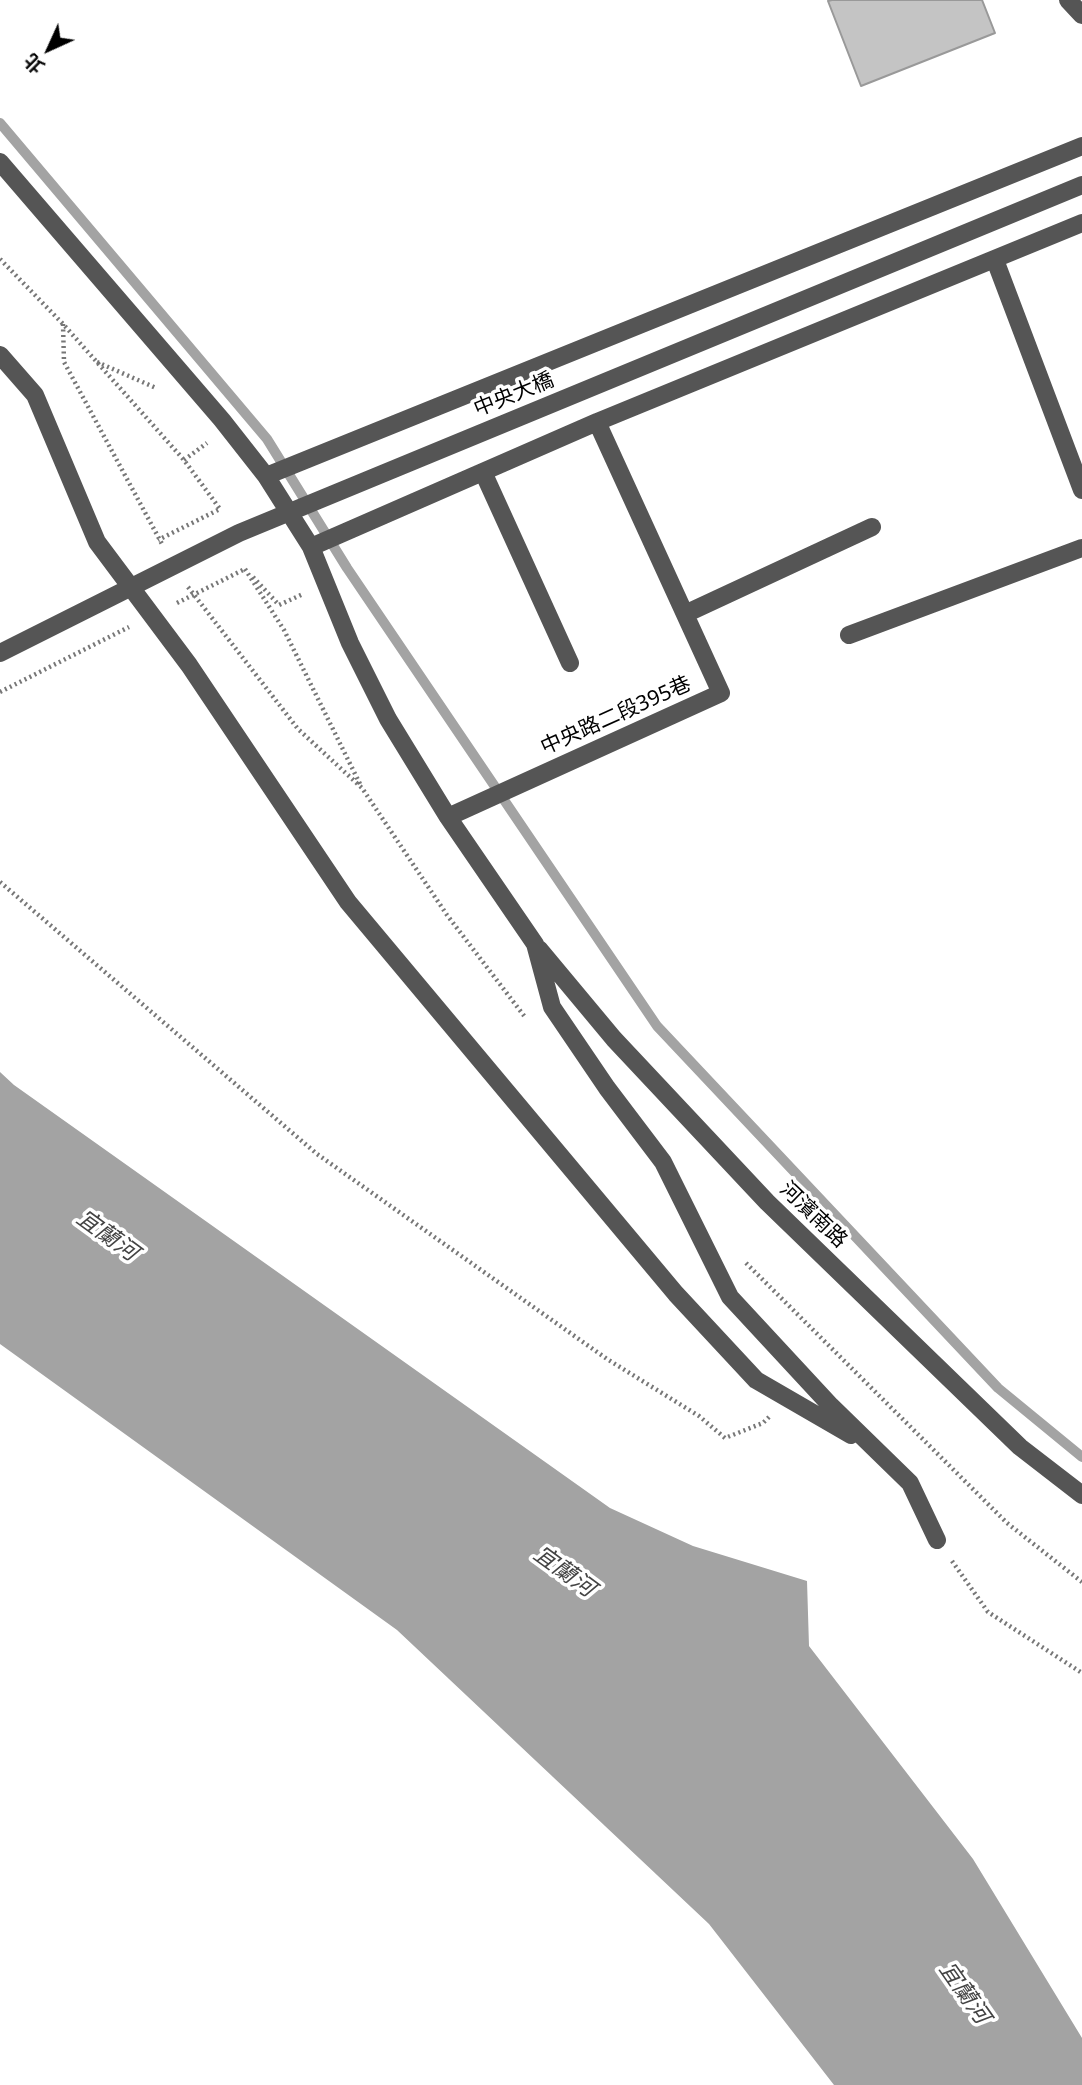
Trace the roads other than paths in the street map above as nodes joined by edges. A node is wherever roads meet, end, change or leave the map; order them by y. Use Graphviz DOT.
graph roads {
  1 [pos="1068,0"];
  2 [pos="1082,15"];
  3 [pos="1082,146"];
  4 [pos="0,162"];
  5 [pos="1082,186"];
  6 [pos="1082,223"];
  7 [pos="995,260"];
  8 [pos="0,355"];
  9 [pos="597,422"];
  10 [pos="483,472"];
  11 [pos="265,476"];
  12 [pos="1082,490"];
  13 [pos="872,527"];
  14 [pos="311,547"];
  15 [pos="1082,548"];
  16 [pos="685,614"];
  17 [pos="849,635"];
  18 [pos="0,653"];
  19 [pos="570,663"];
  20 [pos="448,817"];
  21 [pos="535,944"];
  22 [pos="875,1449"];
  23 [pos="1082,1495"];
  24 [pos="937,1540"];
  1 -- 2 [label="street"];
  3 -- 11 [label="street"];
  4 -- 11 [label="street"];
  5 -- 18 [label="street, 中央大橋"];
  6 -- 7 [label="street"];
  7 -- 9 [label="street"];
  7 -- 12 [label="street"];
  8 -- 22 [label="street"];
  9 -- 10 [label="street"];
  9 -- 16 [label="street, 中央路二段395巷"];
  10 -- 14 [label="street"];
  10 -- 19 [label="street"];
  11 -- 14 [label="street"];
  13 -- 16 [label="street"];
  14 -- 20 [label="street"];
  15 -- 17 [label="street"];
  16 -- 20 [label="street, 中央路二段395巷"];
  20 -- 21 [label="street"];
  21 -- 22 [label="street"];
  21 -- 23 [label="street, 河濱南路"];
  22 -- 24 [label="street"];
}
